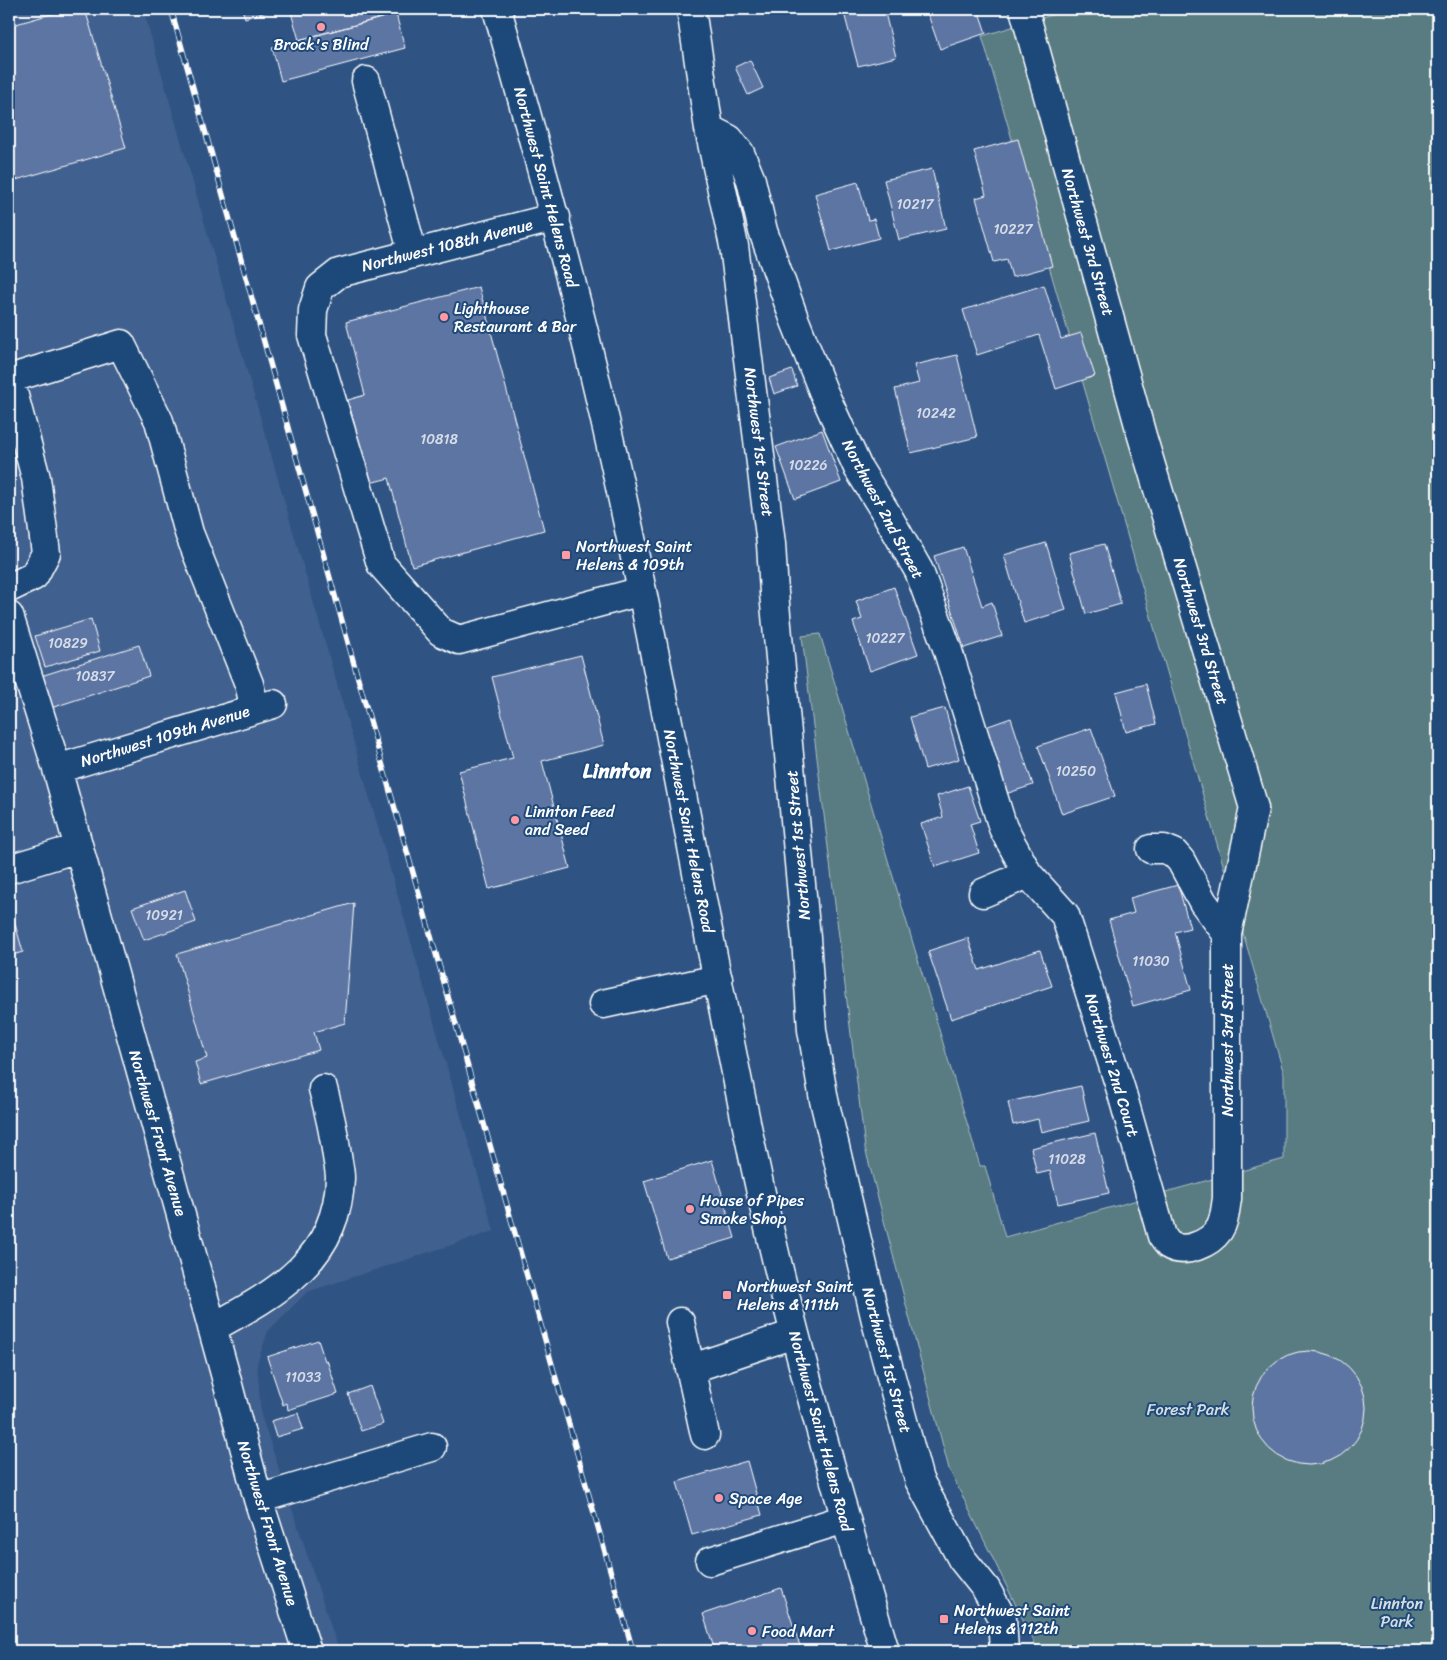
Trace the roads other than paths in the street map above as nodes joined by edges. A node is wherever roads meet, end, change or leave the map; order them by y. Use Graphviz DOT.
graph roads {
  1 [pos="497,9"];
  2 [pos="691,9"];
  3 [pos="1024,9"];
  4 [pos="366,81"];
  5 [pos="709,129"];
  6 [pos="556,217"];
  7 [pos="413,254"];
  8 [pos="9,378"];
  9 [pos="9,588"];
  10 [pos="642,591"];
  11 [pos="9,616"];
  12 [pos="57,769"];
  13 [pos="78,848"];
  14 [pos="1151,849"];
  15 [pos="9,869"];
  16 [pos="1028,874"];
  17 [pos="983,893"];
  18 [pos="1226,934"];
  19 [pos="718,979"];
  20 [pos="603,1004"];
  21 [pos="323,1089"];
  22 [pos="1190,1249"];
  23 [pos="680,1322"];
  24 [pos="212,1328"];
  25 [pos="794,1334"];
  26 [pos="690,1369"];
  27 [pos="705,1435"];
  28 [pos="432,1447"];
  29 [pos="258,1499"];
  30 [pos="845,1519"];
  31 [pos="710,1561"];
  32 [pos="307,1651"];
  33 [pos="885,1651"];
  34 [pos="1004,1651"];
  1 -- 6 [label="main road, Northwest Saint Helens Road"];
  2 -- 5 [label="main road, Northwest 1st Street"];
  3 -- 18 [label="main road, Northwest 3rd Street"];
  4 -- 7 [label="main road"];
  5 -- 16 [label="main road, Northwest 2nd Street"];
  5 -- 34 [label="main road, Northwest 1st Street"];
  6 -- 7 [label="main road, Northwest 108th Avenue"];
  6 -- 10 [label="main road, Northwest Saint Helens Road"];
  7 -- 10 [label="main road, Northwest 108th Avenue"];
  8 -- 9 [label="main road"];
  8 -- 12 [label="main road, Northwest 109th Avenue"];
  10 -- 19 [label="main road, Northwest Saint Helens Road"];
  11 -- 12 [label="main road, Northwest Front Avenue"];
  12 -- 13 [label="main road, Northwest Front Avenue"];
  13 -- 15 [label="main road"];
  13 -- 24 [label="main road, Northwest Front Avenue"];
  14 -- 18 [label="main road"];
  16 -- 17 [label="main road"];
  16 -- 22 [label="main road, Northwest 2nd Court"];
  18 -- 22 [label="main road, Northwest 3rd Street"];
  19 -- 20 [label="main road"];
  19 -- 25 [label="main road, Northwest Saint Helens Road"];
  21 -- 24 [label="main road"];
  23 -- 26 [label="main road"];
  24 -- 29 [label="main road, Northwest Front Avenue"];
  25 -- 26 [label="main road"];
  25 -- 30 [label="main road, Northwest Saint Helens Road"];
  26 -- 27 [label="main road"];
  28 -- 29 [label="main road"];
  29 -- 32 [label="main road, Northwest Front Avenue"];
  30 -- 31 [label="main road"];
  30 -- 33 [label="main road, Northwest Saint Helens Road"];
}
